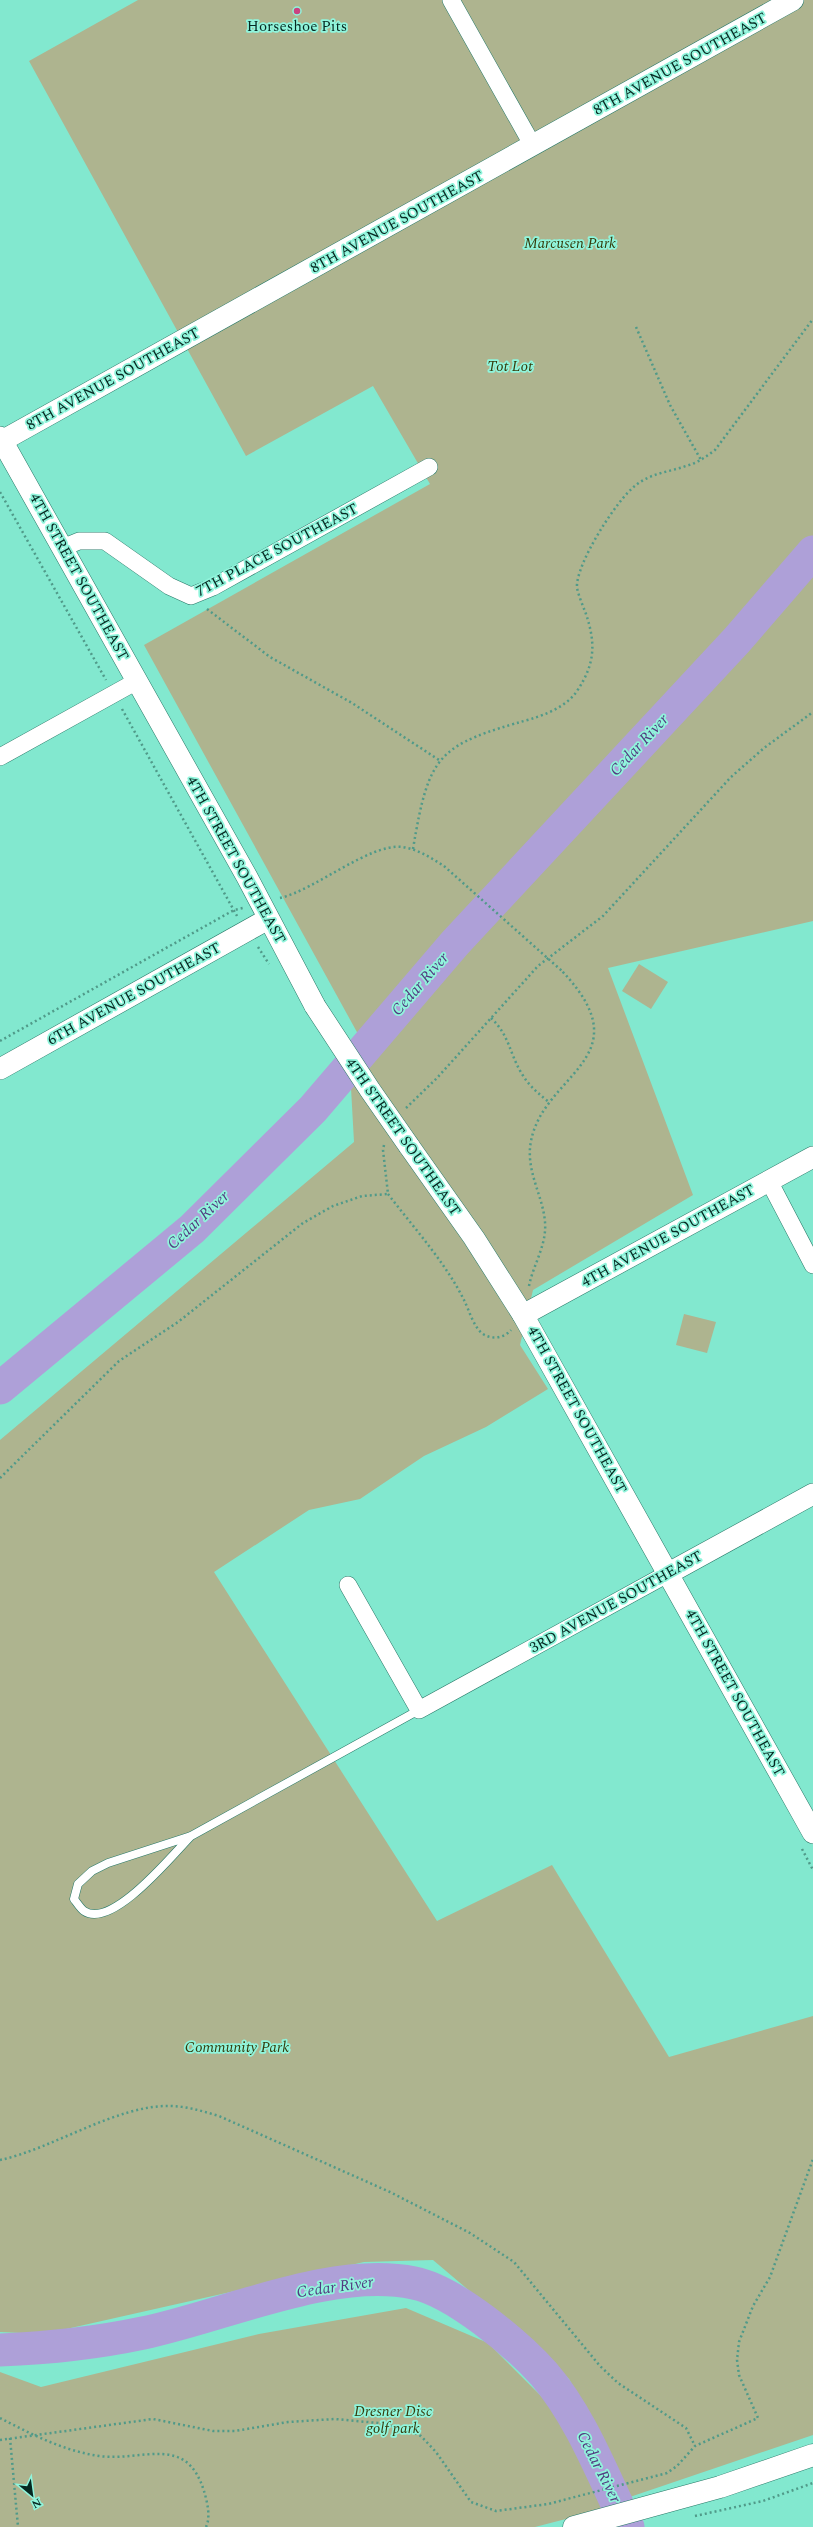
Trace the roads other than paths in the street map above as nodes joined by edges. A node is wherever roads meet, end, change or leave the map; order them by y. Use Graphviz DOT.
graph roads {
  1 [pos="451,0"];
  2 [pos="793,0"];
  3 [pos="533,146"];
  4 [pos="1,440"];
  5 [pos="429,467"];
  6 [pos="62,548"];
  7 [pos="137,681"];
  8 [pos="0,757"];
  9 [pos="264,911"];
  10 [pos="0,1069"];
  11 [pos="813,1157"];
  12 [pos="768,1181"];
  13 [pos="813,1265"];
  14 [pos="523,1315"];
  15 [pos="813,1494"];
  16 [pos="668,1573"];
  17 [pos="348,1585"];
  18 [pos="419,1710"];
  19 [pos="813,1833"];
  20 [pos="191,1836"];
  21 [pos="813,2455"];
  22 [pos="574,2527"];
  1 -- 3 [label="street"];
  2 -- 3 [label="street, 8TH AVENUE SOUTHEAST"];
  3 -- 4 [label="street, 8TH AVENUE SOUTHEAST"];
  4 -- 6 [label="street, 4TH STREET SOUTHEAST"];
  5 -- 6 [label="street, 7TH PLACE SOUTHEAST"];
  6 -- 7 [label="street, 4TH STREET SOUTHEAST"];
  7 -- 8 [label="street"];
  7 -- 9 [label="street, 4TH STREET SOUTHEAST"];
  9 -- 10 [label="street, 6TH AVENUE SOUTHEAST"];
  9 -- 14 [label="street, 4TH STREET SOUTHEAST, bridge"];
  11 -- 12 [label="street, 4TH AVENUE SOUTHEAST"];
  12 -- 13 [label="street"];
  12 -- 14 [label="street, 4TH AVENUE SOUTHEAST"];
  14 -- 16 [label="street, 4TH STREET SOUTHEAST"];
  15 -- 16 [label="street, 3RD AVENUE SOUTHEAST"];
  16 -- 18 [label="street, 3RD AVENUE SOUTHEAST"];
  16 -- 19 [label="street, 4TH STREET SOUTHEAST"];
  17 -- 18 [label="street"];
  18 -- 20 [label="lane"];
  20 -- 20 [label="lane"];
  21 -- 22 [label="main road"];
}
